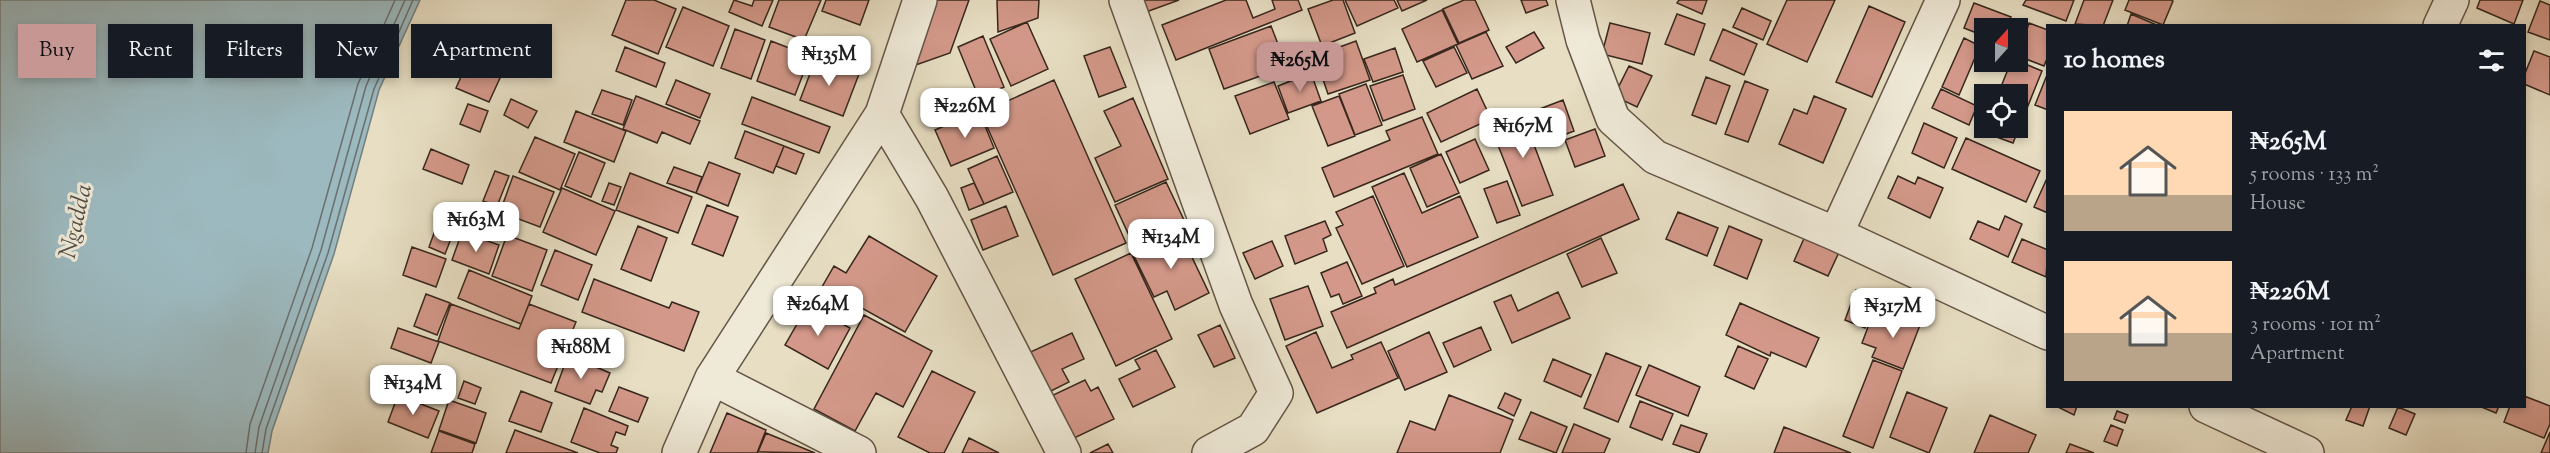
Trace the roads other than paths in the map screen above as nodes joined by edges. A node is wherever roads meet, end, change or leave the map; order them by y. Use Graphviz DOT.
graph roads {
  1 [pos="920,0"];
  2 [pos="1126,0"];
  3 [pos="1573,0"];
  4 [pos="1943,0"];
  5 [pos="2452,0"];
  6 [pos="2441,24"];
  7 [pos="882,114"];
  8 [pos="1836,234"];
  9 [pos="2046,332"];
  10 [pos="712,378"];
  11 [pos="2215,408"];
  12 [pos="2264,419"];
  13 [pos="679,453"];
  14 [pos="859,453"];
  15 [pos="1064,453"];
  16 [pos="1209,453"];
  17 [pos="2307,453"];
  1 -- 7 [label="street"];
  2 -- 16 [label="street"];
  3 -- 8 [label="street"];
  4 -- 8 [label="street"];
  5 -- 6 [label="street"];
  7 -- 10 [label="street"];
  7 -- 15 [label="street"];
  8 -- 9 [label="street"];
  10 -- 13 [label="street"];
  10 -- 14 [label="street"];
  11 -- 12 [label="street"];
  12 -- 17 [label="street"];
}
